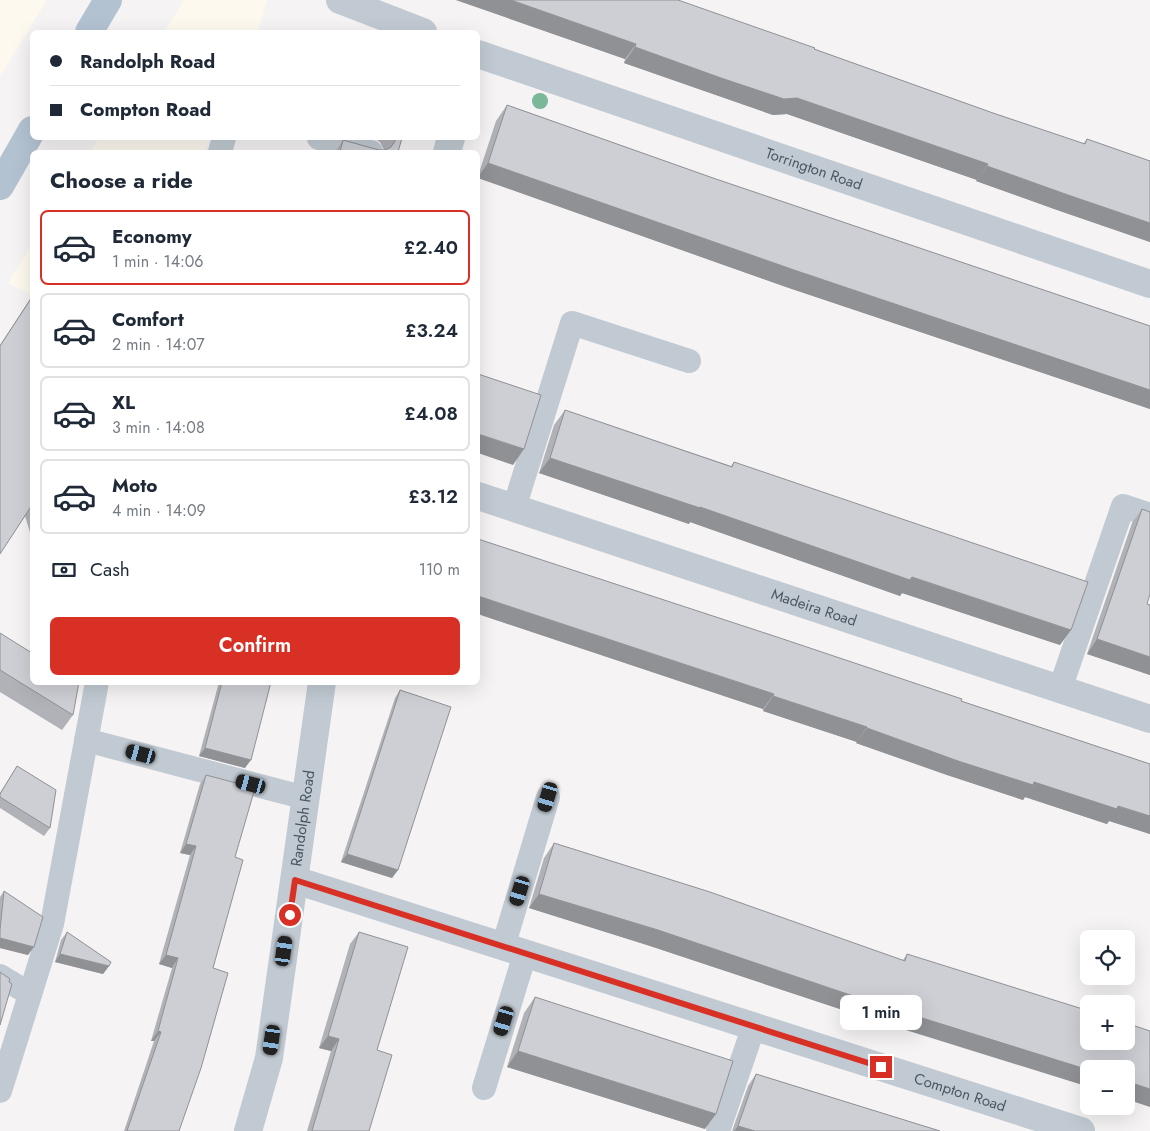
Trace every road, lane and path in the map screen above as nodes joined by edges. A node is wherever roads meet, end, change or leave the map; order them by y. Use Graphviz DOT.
graph roads {
  1 [pos="108,0"];
  2 [pos="340,0"];
  3 [pos="90,30"];
  4 [pos="418,30"];
  5 [pos="480,55"];
  6 [pos="30,134"];
  7 [pos="326,140"];
  8 [pos="364,150"];
  9 [pos="0,186"];
  10 [pos="1150,284"];
  11 [pos="689,362"];
  12 [pos="480,497"];
  13 [pos="514,508"];
  14 [pos="1150,515"];
  15 [pos="95,685"];
  16 [pos="322,685"];
  17 [pos="1060,689"];
  18 [pos="1150,719"];
  19 [pos="86,740"];
  20 [pos="548,797"];
  21 [pos="306,798"];
  22 [pos="295,880"];
  23 [pos="514,950"];
  24 [pos="0,976"];
  25 [pos="30,994"];
  26 [pos="754,1026"];
  27 [pos="484,1088"];
  28 [pos="0,1091"];
  29 [pos="248,1131"];
  30 [pos="718,1131"];
  31 [pos="1081,1131"];
  1 -- 3 [label="main road"];
  2 -- 4 [label="street"];
  5 -- 10 [label="street, Torrington Road"];
  6 -- 9 [label="main road"];
  7 -- 8 [label="lane"];
  11 -- 13 [label="lane"];
  12 -- 13 [label="street, Madeira Road"];
  13 -- 17 [label="street, Madeira Road"];
  14 -- 17 [label="lane"];
  15 -- 19 [label="lane"];
  16 -- 21 [label="street, Randolph Road"];
  17 -- 18 [label="street, Madeira Road"];
  19 -- 21 [label="lane"];
  19 -- 25 [label="lane"];
  20 -- 23 [label="lane"];
  21 -- 22 [label="street, Randolph Road"];
  22 -- 23 [label="street, Compton Road"];
  22 -- 29 [label="street, Randolph Road"];
  23 -- 26 [label="street, Compton Road"];
  23 -- 27 [label="lane"];
  24 -- 25 [label="lane"];
  25 -- 28 [label="lane"];
  26 -- 30 [label="lane"];
  26 -- 31 [label="street, Compton Road"];
}
